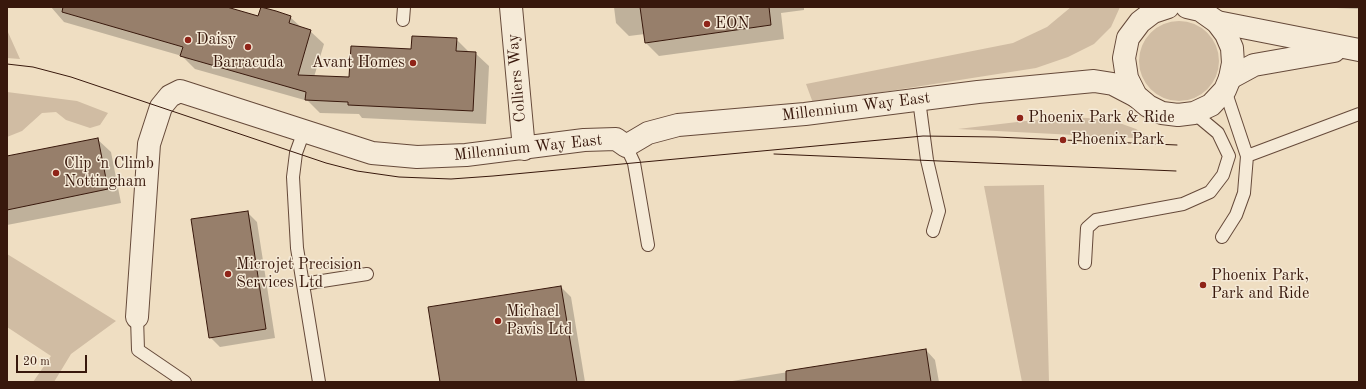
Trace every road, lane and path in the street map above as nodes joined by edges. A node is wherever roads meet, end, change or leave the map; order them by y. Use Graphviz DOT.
graph roads {
  1 [pos="404,7"];
  2 [pos="511,7"];
  3 [pos="1168,7"];
  4 [pos="1201,12"];
  5 [pos="1142,14"];
  6 [pos="403,20"];
  7 [pos="1352,49"];
  8 [pos="1227,84"];
  9 [pos="1136,96"];
  10 [pos="919,100"];
  11 [pos="1194,113"];
  12 [pos="1359,114"];
  13 [pos="304,131"];
  14 [pos="626,146"];
  15 [pos="524,149"];
  16 [pos="1248,156"];
  17 [pos="933,231"];
  18 [pos="1222,237"];
  19 [pos="648,245"];
  20 [pos="1085,263"];
  21 [pos="367,274"];
  22 [pos="303,284"];
  23 [pos="137,317"];
  24 [pos="185,382"];
  25 [pos="319,382"];
  1 -- 6 [label="lane"];
  2 -- 15 [label="street, Colliers Way"];
  3 -- 5 [label="street"];
  4 -- 7 [label="street"];
  4 -- 8 [label="street"];
  5 -- 9 [label="street"];
  7 -- 8 [label="street"];
  8 -- 11 [label="street"];
  8 -- 16 [label="lane"];
  9 -- 10 [label="street, Millennium Way East"];
  9 -- 11 [label="street, Millennium Way East"];
  10 -- 14 [label="street, Millennium Way East"];
  10 -- 17 [label="lane"];
  11 -- 20 [label="lane"];
  12 -- 16 [label="lane"];
  13 -- 15 [label="street, Millennium Way East"];
  13 -- 22 [label="lane"];
  13 -- 23 [label="street, Millennium Way East"];
  14 -- 15 [label="street, Millennium Way East"];
  14 -- 19 [label="lane"];
  16 -- 18 [label="lane"];
  21 -- 22 [label="lane"];
  22 -- 25 [label="lane"];
  23 -- 24 [label="lane"];
}
